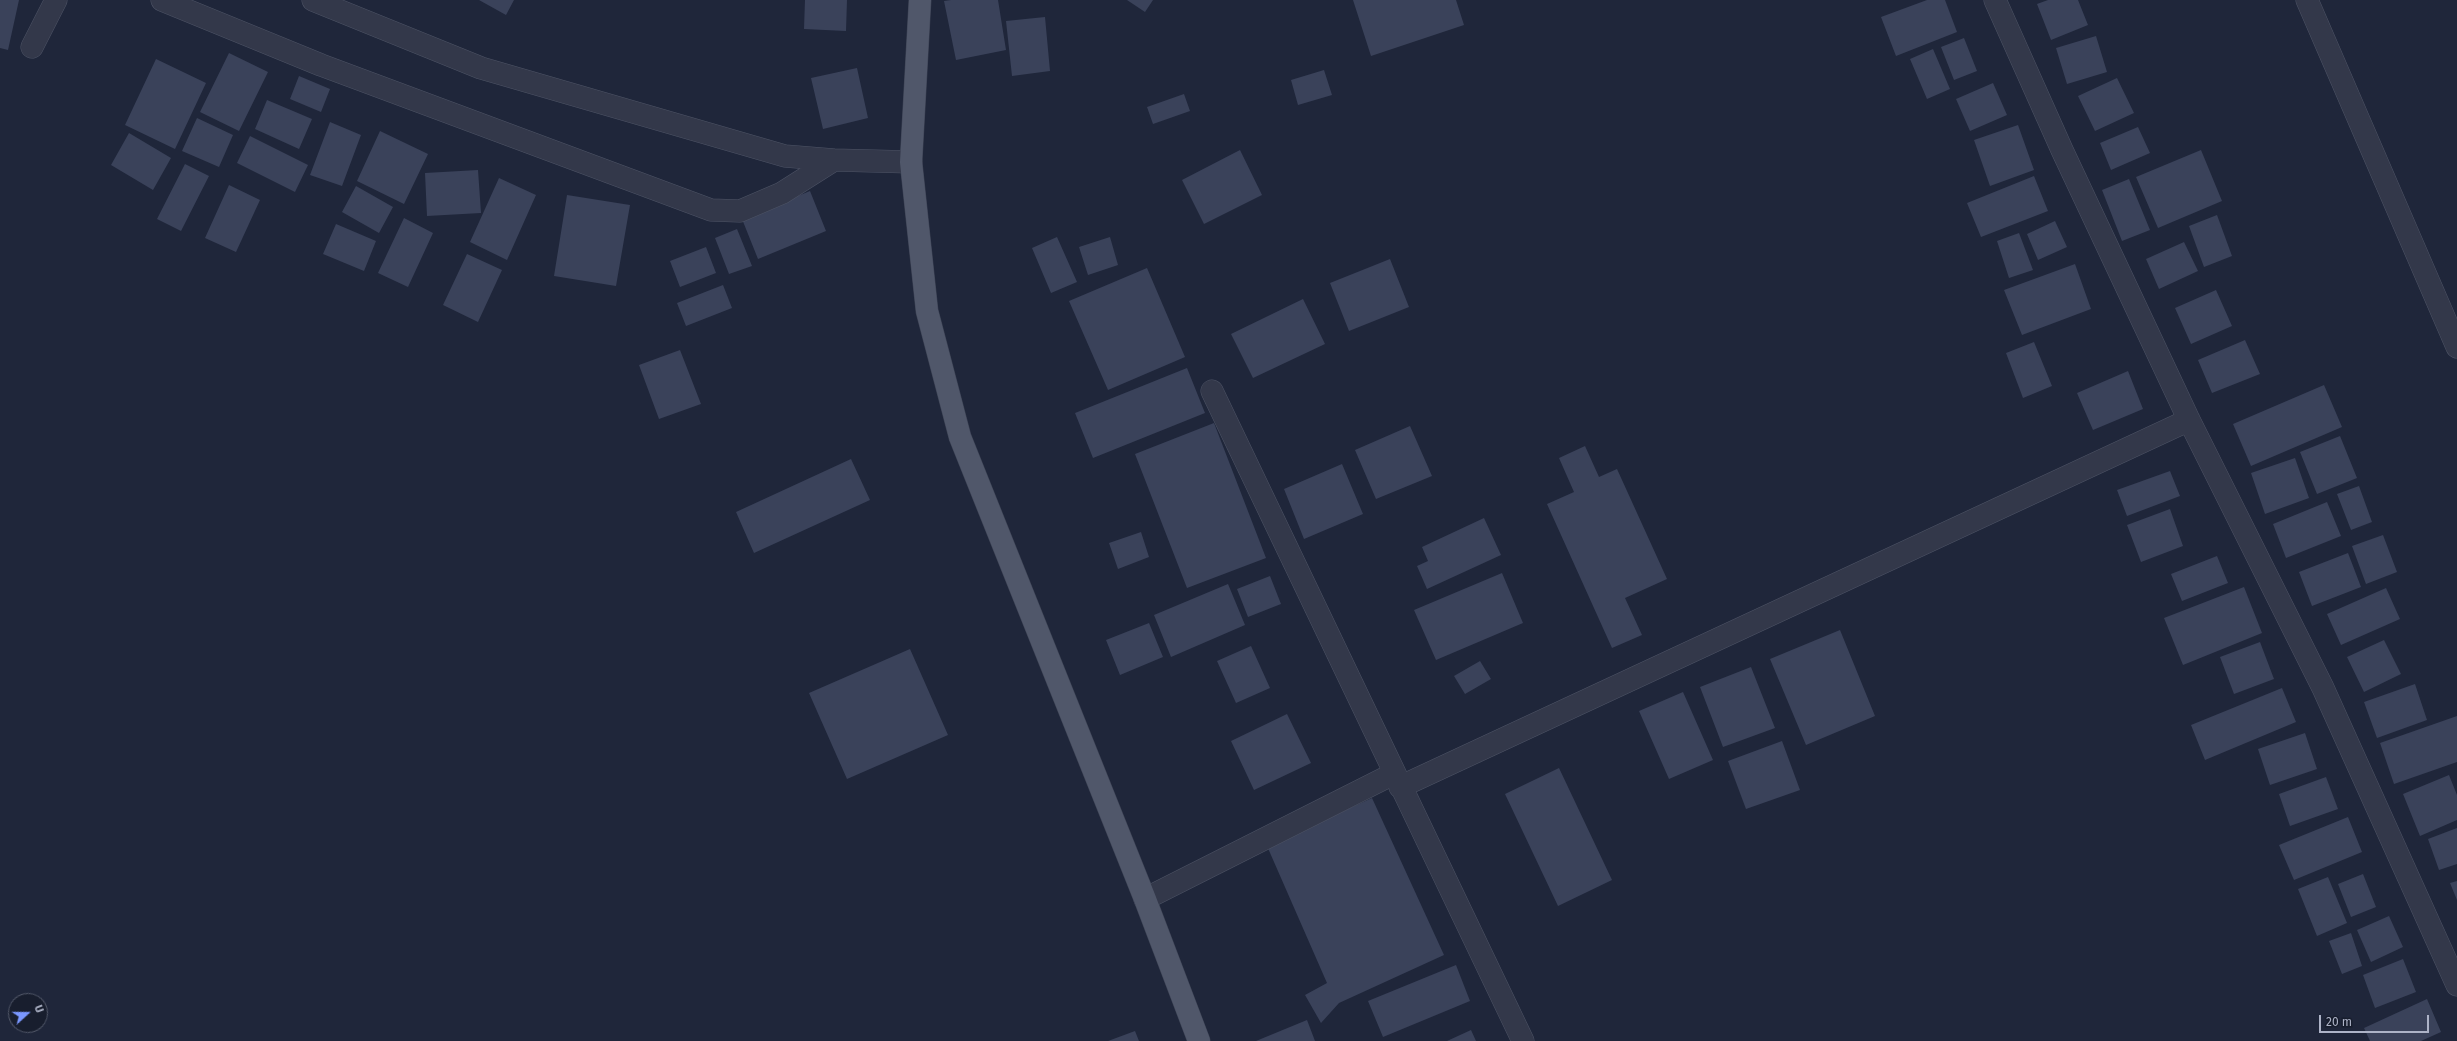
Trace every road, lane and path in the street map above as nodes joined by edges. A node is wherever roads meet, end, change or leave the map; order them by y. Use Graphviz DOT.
graph roads {
  1 [pos="56,0"];
  2 [pos="162,0"];
  3 [pos="312,0"];
  4 [pos="920,0"];
  5 [pos="1995,0"];
  6 [pos="2307,0"];
  7 [pos="32,47"];
  8 [pos="834,160"];
  9 [pos="911,162"];
  10 [pos="2457,347"];
  11 [pos="1212,392"];
  12 [pos="2189,420"];
  13 [pos="1396,780"];
  14 [pos="1145,899"];
  15 [pos="2457,985"];
  16 [pos="1199,1041"];
  17 [pos="1523,1041"];
  1 -- 7 [label="street"];
  2 -- 8 [label="street"];
  3 -- 8 [label="street"];
  4 -- 9 [label="main road"];
  5 -- 12 [label="street"];
  6 -- 10 [label="street"];
  8 -- 9 [label="street"];
  9 -- 14 [label="main road"];
  11 -- 13 [label="street"];
  12 -- 13 [label="street"];
  12 -- 15 [label="street"];
  13 -- 14 [label="street"];
  13 -- 17 [label="street"];
  14 -- 16 [label="main road"];
}
